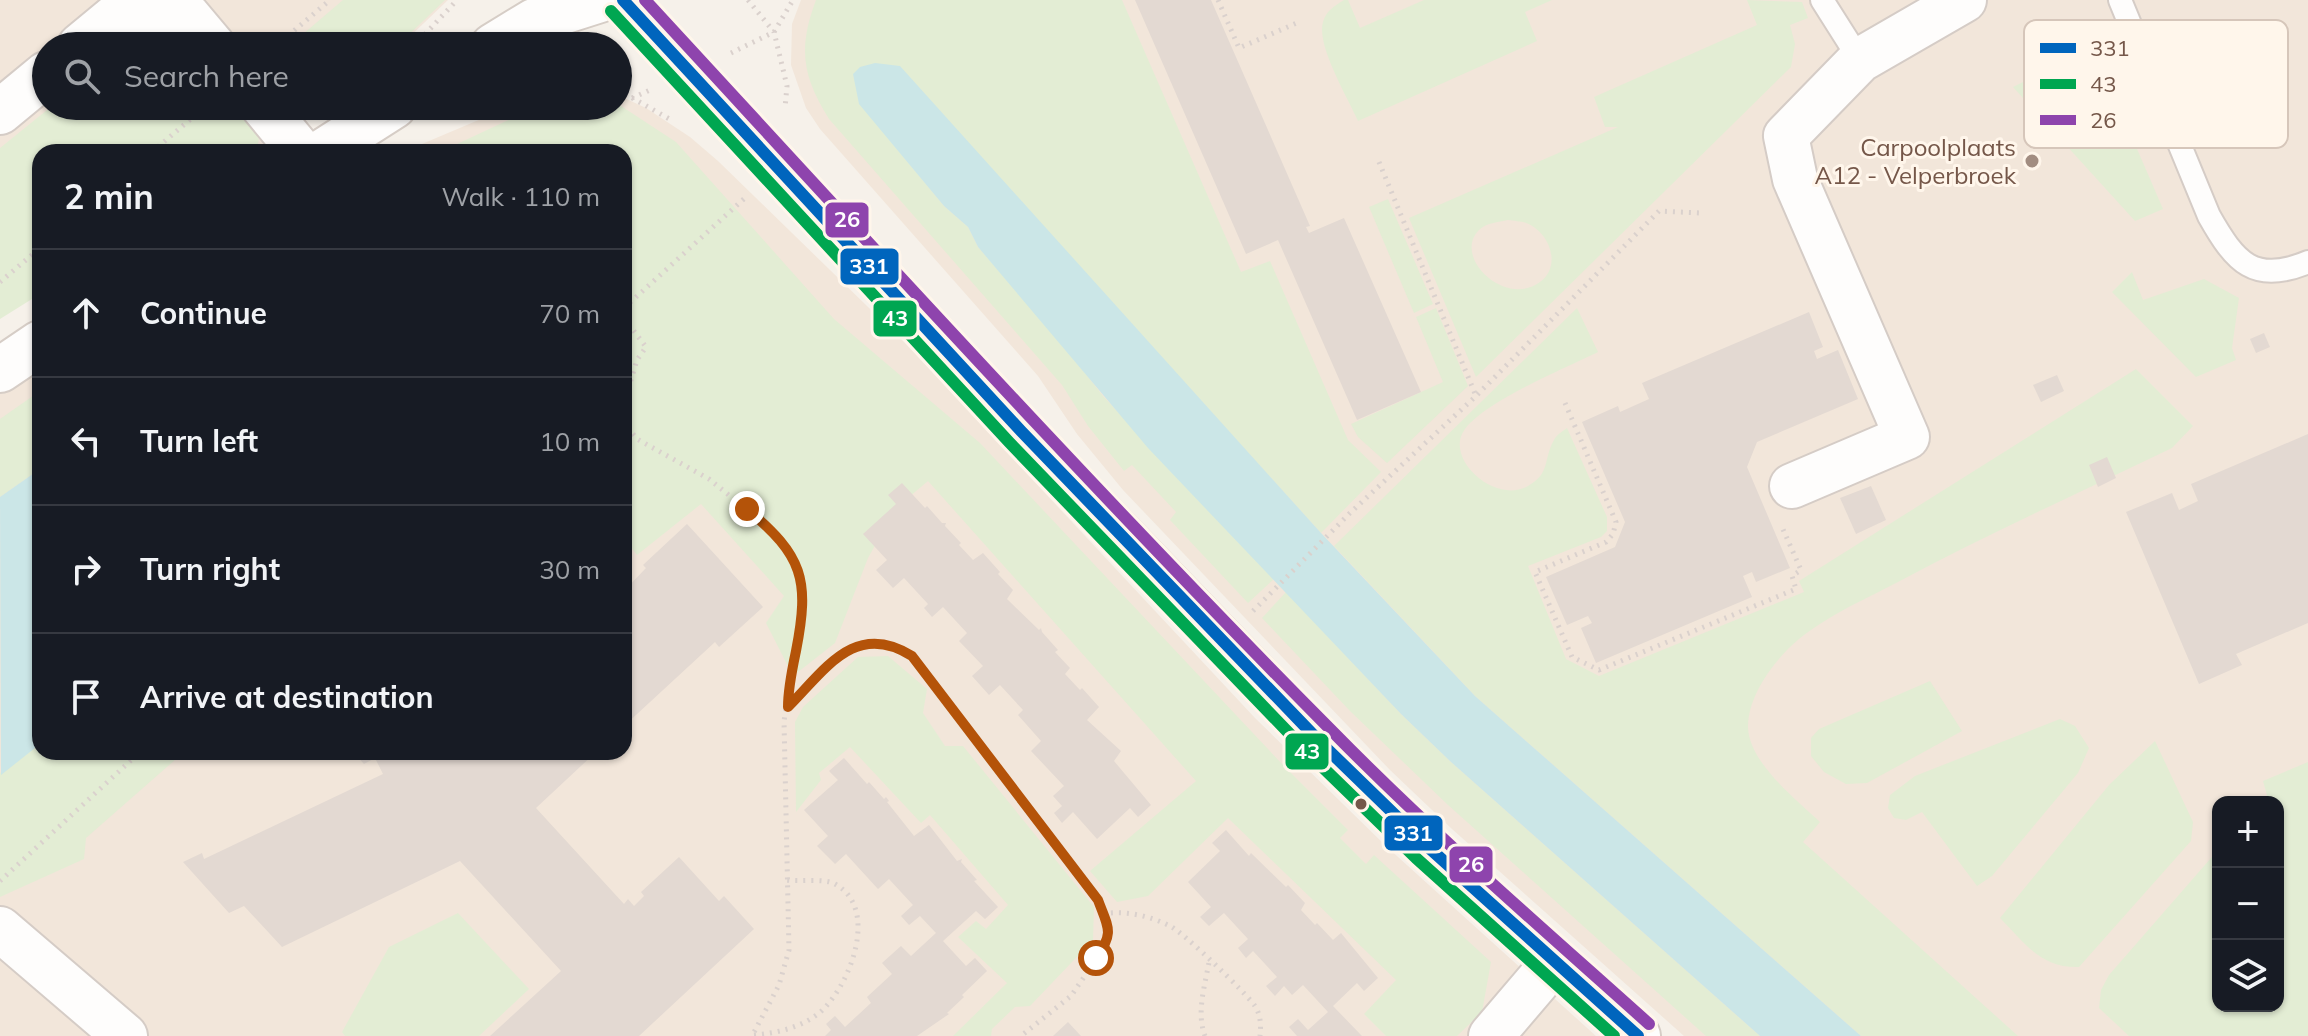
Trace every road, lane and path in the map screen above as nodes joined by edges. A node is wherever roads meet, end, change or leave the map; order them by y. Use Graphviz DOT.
graph roads {
  1 [pos="330,0"];
  2 [pos="457,0"];
  3 [pos="600,0"];
  4 [pos="623,0"];
  5 [pos="748,0"];
  6 [pos="793,0"];
  7 [pos="1218,0"];
  8 [pos="1822,0"];
  9 [pos="1964,0"];
  10 [pos="2120,0"];
  11 [pos="2128,20"];
  12 [pos="1299,22"];
  13 [pos="97,32"];
  14 [pos="201,32"];
  15 [pos="292,32"];
  16 [pos="427,32"];
  17 [pos="516,32"];
  18 [pos="774,32"];
  19 [pos="1860,60"];
  20 [pos="32,86"];
  21 [pos="0,112"];
  22 [pos="190,120"];
  23 [pos="275,120"];
  24 [pos="372,120"];
  25 [pos="161,144"];
  26 [pos="294,144"];
  27 [pos="335,144"];
  28 [pos="2181,148"];
  29 [pos="1379,162"];
  30 [pos="779,167"];
  31 [pos="1700,213"];
  32 [pos="32,255"];
  33 [pos="2308,262"];
  34 [pos="0,282"];
  35 [pos="632,301"];
  36 [pos="632,329"];
  37 [pos="32,348"];
  38 [pos="0,370"];
  39 [pos="632,377"];
  40 [pos="1476,396"];
  41 [pos="1565,403"];
  42 [pos="632,433"];
  43 [pos="1792,486"];
  44 [pos="1274,590"];
  45 [pos="788,707"];
  46 [pos="131,760"];
  47 [pos="786,880"];
  48 [pos="0,881"];
  49 [pos="1103,914"];
  50 [pos="0,929"];
  51 [pos="1209,961"];
  52 [pos="1555,961"];
  53 [pos="752,1035"];
  54 [pos="125,1036"];
  55 [pos="1021,1036"];
  56 [pos="1205,1036"];
  57 [pos="1260,1036"];
  58 [pos="1491,1036"];
  59 [pos="1638,1036"];
  1 -- 15 [label="path"];
  2 -- 16 [label="path"];
  3 -- 17 [label="street"];
  4 -- 30 [label="street"];
  5 -- 18 [label="path"];
  6 -- 18 [label="path"];
  7 -- 12 [label="path"];
  8 -- 19 [label="lane"];
  9 -- 19 [label="street"];
  10 -- 11 [label="lane"];
  13 -- 14 [label="street"];
  18 -- 30 [label="path"];
  19 -- 43 [label="street"];
  20 -- 21 [label="street"];
  22 -- 25 [label="path"];
  23 -- 26 [label="street"];
  24 -- 27 [label="street"];
  28 -- 33 [label="lane"];
  29 -- 40 [label="path"];
  30 -- 35 [label="path"];
  30 -- 52 [label="street"];
  31 -- 40 [label="path"];
  32 -- 34 [label="path"];
  36 -- 39 [label="path"];
  37 -- 38 [label="street"];
  40 -- 44 [label="path"];
  41 -- 43 [label="path"];
  42 -- 45 [label="path"];
  45 -- 47 [label="path"];
  45 -- 49 [label="path"];
  46 -- 48 [label="path"];
  47 -- 53 [label="path"];
  47 -- 53 [label="path"];
  49 -- 51 [label="path"];
  49 -- 55 [label="path"];
  50 -- 54 [label="street"];
  51 -- 56 [label="path"];
  51 -- 57 [label="path"];
  52 -- 58 [label="street"];
  52 -- 59 [label="street"];
}
